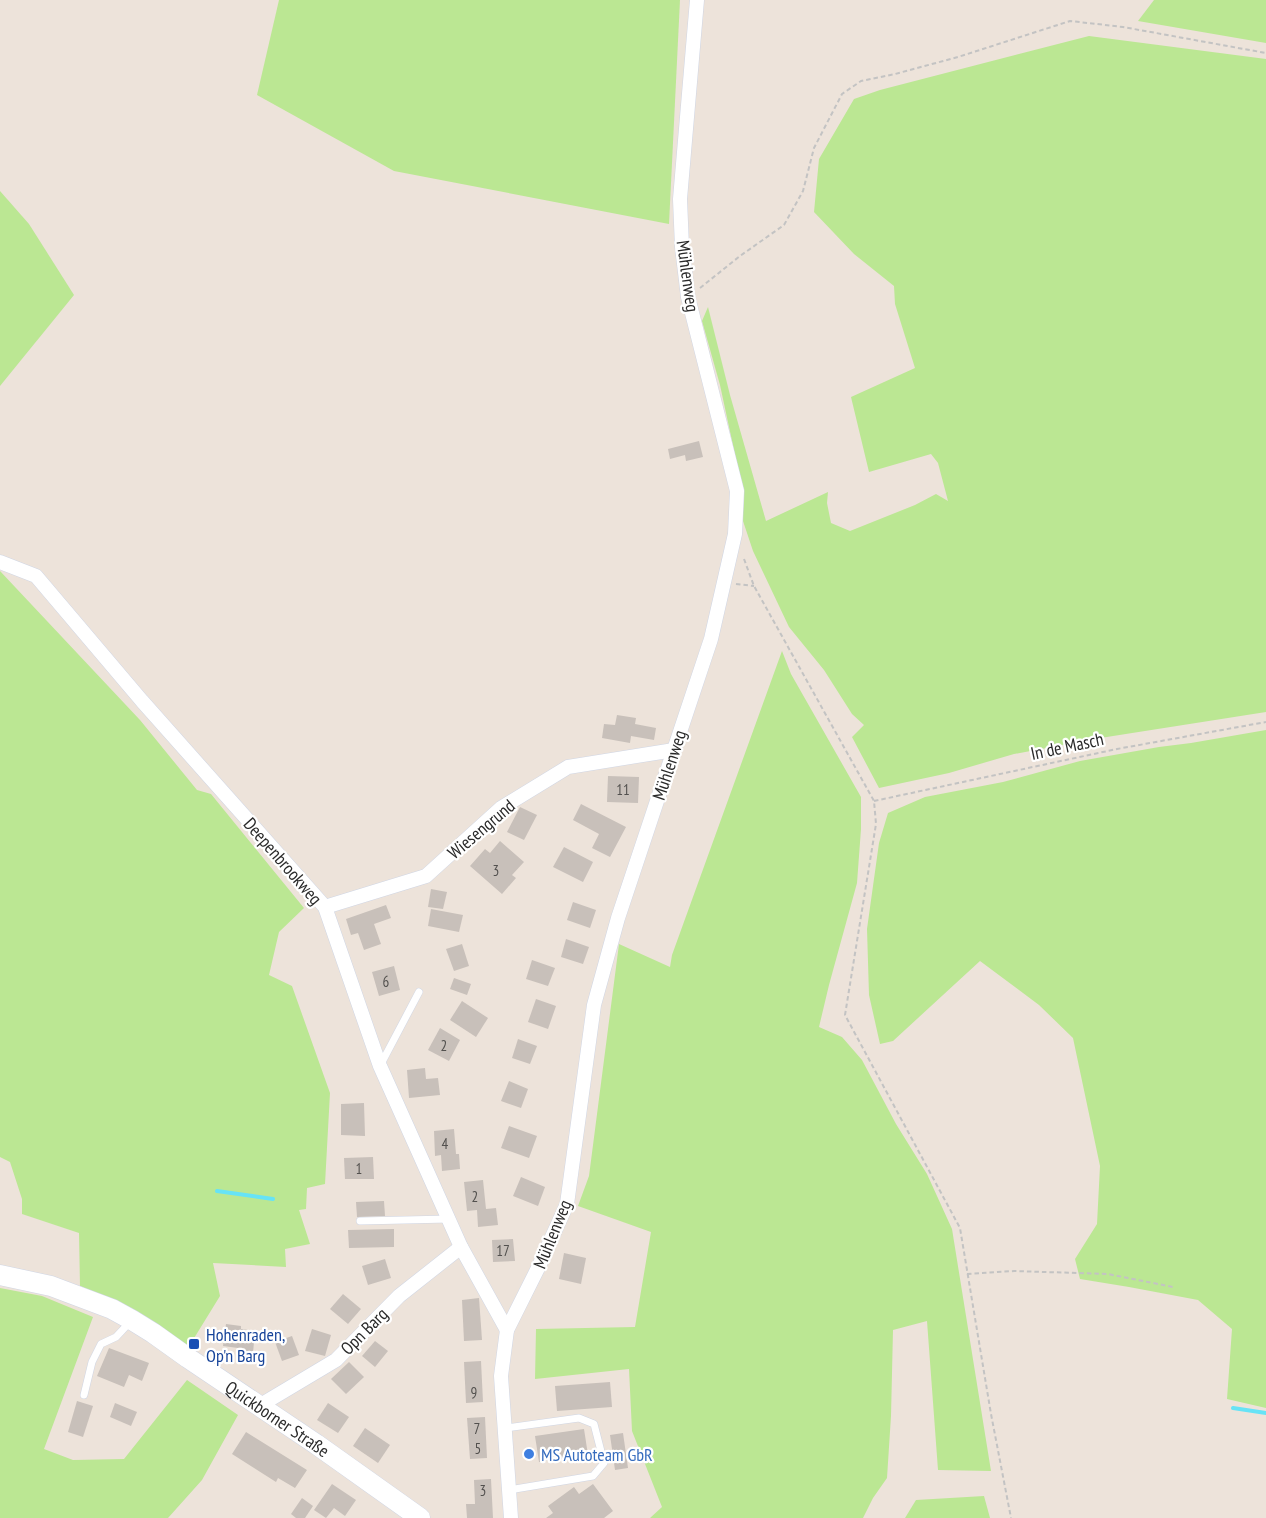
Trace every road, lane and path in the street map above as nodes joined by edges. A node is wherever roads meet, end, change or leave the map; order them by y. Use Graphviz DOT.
graph roads {
  1 [pos="697,0"];
  2 [pos="1266,53"];
  3 [pos="688,297"];
  4 [pos="735,534"];
  5 [pos="0,562"];
  6 [pos="1266,722"];
  7 [pos="674,750"];
  8 [pos="874,801"];
  9 [pos="324,907"];
  10 [pos="419,992"];
  11 [pos="380,1066"];
  12 [pos="449,1219"];
  13 [pos="360,1221"];
  14 [pos="461,1247"];
  15 [pos="0,1275"];
  16 [pos="968,1275"];
  17 [pos="1173,1287"];
  18 [pos="132,1320"];
  19 [pos="507,1330"];
  20 [pos="84,1395"];
  21 [pos="259,1406"];
  22 [pos="506,1428"];
  23 [pos="509,1490"];
  24 [pos="420,1518"];
  25 [pos="511,1518"];
  26 [pos="1011,1518"];
  1 -- 3 [label="street, Mühlenweg"];
  2 -- 3 [label="path"];
  3 -- 4 [label="street, Mühlenweg"];
  4 -- 7 [label="street, Mühlenweg"];
  4 -- 8 [label="path"];
  5 -- 9 [label="street, Deepenbrookweg"];
  6 -- 8 [label="path, In de Masch"];
  7 -- 9 [label="street, Wiesengrund"];
  7 -- 19 [label="street, Mühlenweg"];
  8 -- 16 [label="path"];
  9 -- 11 [label="street, Deepenbrookweg"];
  10 -- 11 [label="lane"];
  11 -- 12 [label="street, Deepenbrookweg"];
  12 -- 13 [label="lane"];
  12 -- 14 [label="street, Deepenbrookweg"];
  14 -- 19 [label="street, Deepenbrookweg"];
  14 -- 21 [label="street, Opn Barg"];
  15 -- 18 [label="main road, Quickborner Straße"];
  16 -- 17 [label="path"];
  16 -- 26 [label="path"];
  18 -- 20 [label="lane"];
  18 -- 21 [label="main road, Quickborner Straße"];
  19 -- 22 [label="street, Mühlenweg"];
  21 -- 24 [label="main road, Quickborner Straße"];
  22 -- 23 [label="street, Mühlenweg"];
  22 -- 23 [label="lane"];
  23 -- 25 [label="street, Mühlenweg"];
}
